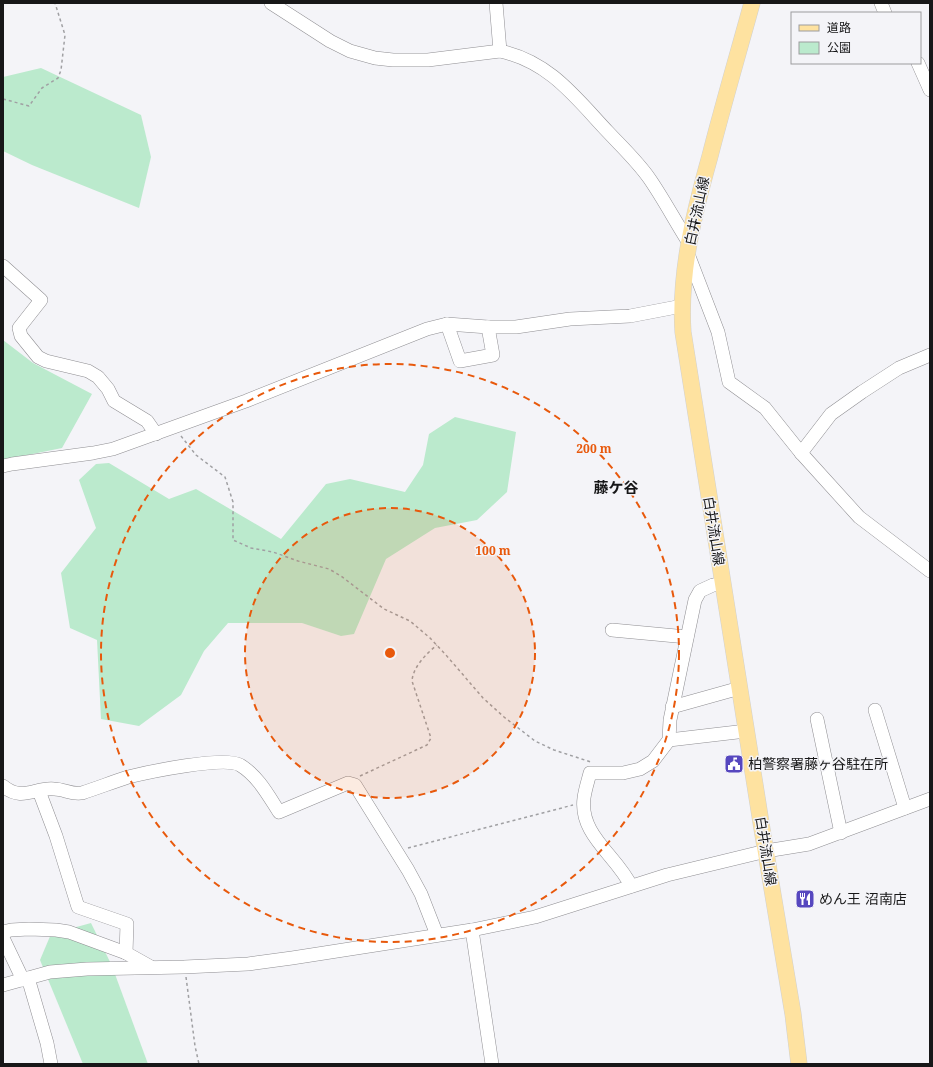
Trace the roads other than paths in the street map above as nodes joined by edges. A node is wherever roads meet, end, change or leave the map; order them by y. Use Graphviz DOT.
graph roads {
  1 [pos="271,3"];
  2 [pos="496,3"];
  3 [pos="752,3"];
  4 [pos="500,51"];
  5 [pos="918,64"];
  6 [pos="930,90"];
  7 [pos="688,248"];
  8 [pos="3,266"];
  9 [pos="682,306"];
  10 [pos="447,324"];
  11 [pos="488,327"];
  12 [pos="930,355"];
  13 [pos="156,434"];
  14 [pos="801,453"];
  15 [pos="3,466"];
  16 [pos="930,571"];
  17 [pos="723,583"];
  18 [pos="612,630"];
  19 [pos="687,637"];
  20 [pos="740,688"];
  21 [pos="672,707"];
  22 [pos="875,710"];
  23 [pos="817,719"];
  24 [pos="746,731"];
  25 [pos="669,740"];
  26 [pos="3,786"];
  27 [pos="39,791"];
  28 [pos="930,799"];
  29 [pos="905,808"];
  30 [pos="841,833"];
  31 [pos="766,851"];
  32 [pos="631,886"];
  33 [pos="472,930"];
  34 [pos="3,932"];
  35 [pos="437,935"];
  36 [pos="3,938"];
  37 [pos="126,953"];
  38 [pos="153,968"];
  39 [pos="25,979"];
  40 [pos="3,985"];
  41 [pos="51,1064"];
  42 [pos="492,1064"];
  43 [pos="799,1064"];
  1 -- 4 [label="street"];
  2 -- 4 [label="street"];
  3 -- 7 [label="main road, 白井流山線"];
  4 -- 7 [label="street"];
  5 -- 6 [label="street"];
  7 -- 9 [label="main road, 白井流山線"];
  7 -- 14 [label="street"];
  8 -- 13 [label="street"];
  9 -- 11 [label="street"];
  9 -- 17 [label="main road, 白井流山線"];
  10 -- 11 [label="street"];
  10 -- 11 [label="street"];
  10 -- 13 [label="street"];
  12 -- 14 [label="street"];
  13 -- 15 [label="street"];
  14 -- 16 [label="street"];
  17 -- 19 [label="street"];
  17 -- 20 [label="main road, 白井流山線"];
  18 -- 19 [label="street"];
  19 -- 21 [label="street"];
  20 -- 21 [label="street"];
  20 -- 24 [label="main road, 白井流山線"];
  21 -- 25 [label="street"];
  22 -- 29 [label="street"];
  23 -- 30 [label="street"];
  24 -- 25 [label="street"];
  24 -- 31 [label="main road, 白井流山線"];
  25 -- 32 [label="street"];
  26 -- 27 [label="street"];
  27 -- 35 [label="street"];
  27 -- 37 [label="street"];
  28 -- 29 [label="street"];
  29 -- 30 [label="street"];
  30 -- 31 [label="street"];
  31 -- 32 [label="street"];
  31 -- 43 [label="main road, 白井流山線"];
  32 -- 33 [label="street"];
  33 -- 35 [label="street"];
  33 -- 42 [label="street"];
  34 -- 37 [label="street"];
  35 -- 38 [label="street"];
  36 -- 39 [label="street"];
  37 -- 38 [label="street"];
  38 -- 39 [label="street"];
  39 -- 40 [label="street"];
  39 -- 41 [label="street"];
}
